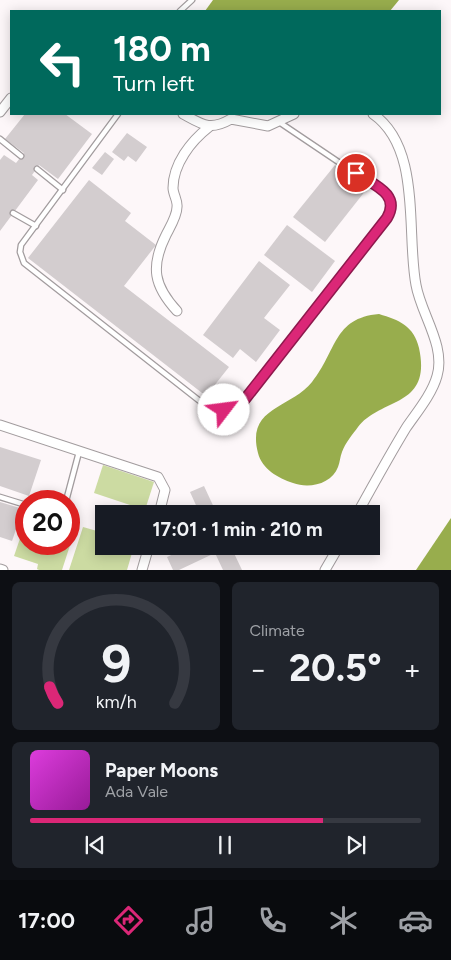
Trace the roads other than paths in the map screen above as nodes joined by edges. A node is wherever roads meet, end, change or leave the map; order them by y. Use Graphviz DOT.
graph roads {
  1 [pos="192,0"];
  2 [pos="181,10"];
  3 [pos="10,99"];
  4 [pos="0,112"];
  5 [pos="117,115"];
  6 [pos="184,115"];
  7 [pos="292,115"];
  8 [pos="374,115"];
  9 [pos="279,122"];
  10 [pos="209,127"];
  11 [pos="0,139"];
  12 [pos="21,156"];
  13 [pos="37,169"];
  14 [pos="63,190"];
  15 [pos="14,213"];
  16 [pos="36,226"];
  17 [pos="177,311"];
  18 [pos="0,424"];
  19 [pos="79,450"];
  20 [pos="69,490"];
  21 [pos="0,497"];
  22 [pos="15,502"];
  23 [pos="162,505"];
  24 [pos="362,505"];
  25 [pos="146,555"];
  26 [pos="334,555"];
  27 [pos="142,570"];
  28 [pos="325,570"];
  1 -- 2 [label="lane"];
  3 -- 4 [label="street"];
  5 -- 14 [label="lane"];
  6 -- 10 [label="street"];
  7 -- 9 [label="street"];
  8 -- 24 [label="street"];
  9 -- 10 [label="street"];
  9 -- 16 [label="lane"];
  10 -- 17 [label="street"];
  11 -- 12 [label="lane"];
  13 -- 14 [label="lane"];
  14 -- 16 [label="lane"];
  15 -- 16 [label="lane"];
  18 -- 19 [label="street"];
  19 -- 20 [label="lane"];
  19 -- 23 [label="street"];
  21 -- 22 [label="lane"];
  25 -- 27 [label="street"];
  26 -- 28 [label="street"];
}
